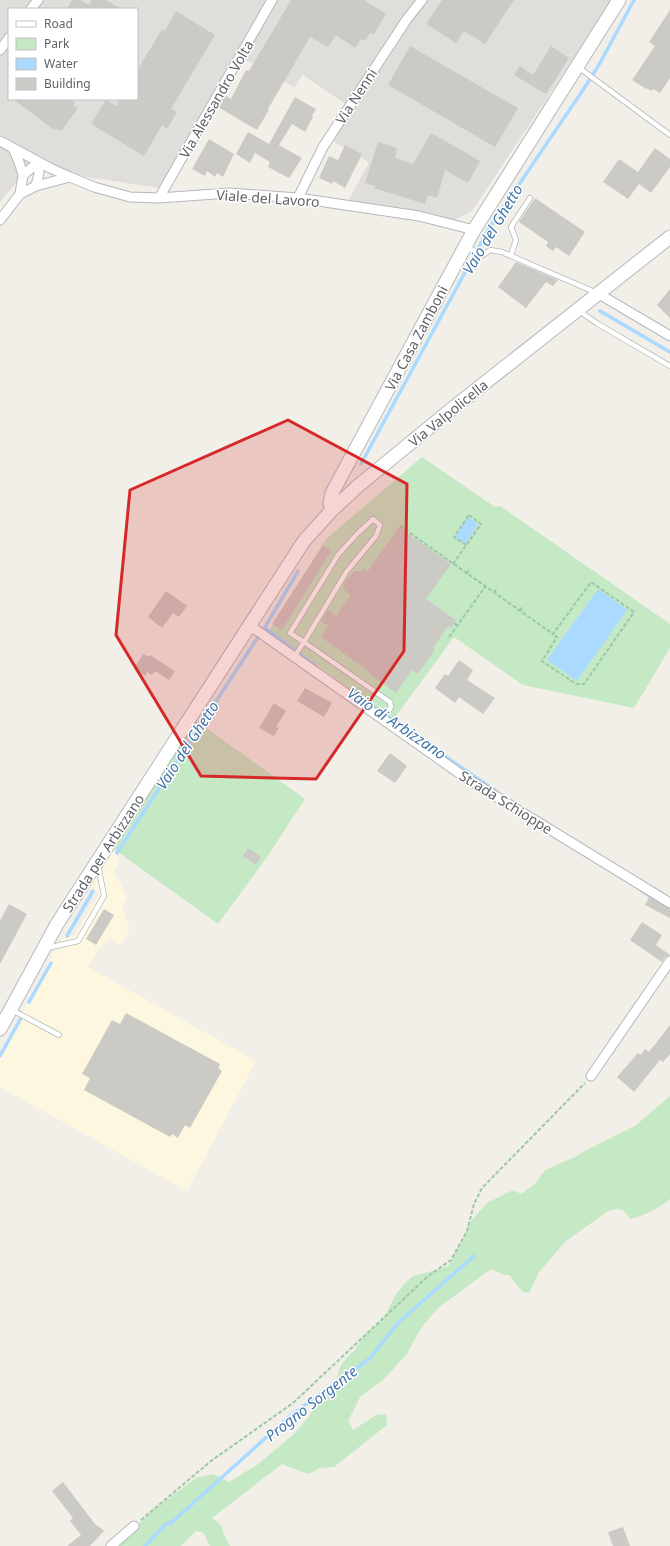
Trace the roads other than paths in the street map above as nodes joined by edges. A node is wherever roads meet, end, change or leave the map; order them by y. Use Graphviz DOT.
graph roads {
  1 [pos="272,0"];
  2 [pos="422,0"];
  3 [pos="617,2"];
  4 [pos="8,39"];
  5 [pos="0,50"];
  6 [pos="578,67"];
  7 [pos="670,135"];
  8 [pos="0,141"];
  9 [pos="13,148"];
  10 [pos="39,162"];
  11 [pos="23,175"];
  12 [pos="70,177"];
  13 [pos="36,186"];
  14 [pos="20,194"];
  15 [pos="159,198"];
  16 [pos="298,198"];
  17 [pos="530,198"];
  18 [pos="0,220"];
  19 [pos="474,230"];
  20 [pos="670,237"];
  21 [pos="469,248"];
  22 [pos="511,256"];
  23 [pos="599,294"];
  24 [pos="579,309"];
  25 [pos="670,336"];
  26 [pos="670,366"];
  27 [pos="332,510"];
  28 [pos="304,541"];
  29 [pos="249,625"];
  30 [pos="302,644"];
  31 [pos="294,656"];
  32 [pos="383,719"];
  33 [pos="98,861"];
  34 [pos="670,903"];
  35 [pos="44,949"];
  36 [pos="670,961"];
  37 [pos="11,1009"];
  38 [pos="0,1029"];
  39 [pos="59,1035"];
  40 [pos="591,1076"];
  41 [pos="134,1526"];
  42 [pos="111,1546"];
  1 -- 15 [label="street, Via Alessandro Volta"];
  2 -- 16 [label="street, Via Nenni"];
  3 -- 6 [label="main road, Via Casa Zamboni"];
  4 -- 5 [label="street"];
  6 -- 7 [label="lane"];
  6 -- 19 [label="main road, Via Casa Zamboni"];
  8 -- 9 [label="street, Viale del Lavoro"];
  9 -- 10 [label="street, Viale del Lavoro"];
  9 -- 11 [label="street"];
  10 -- 11 [label="street"];
  10 -- 12 [label="street, Viale del Lavoro"];
  10 -- 13 [label="street"];
  11 -- 14 [label="street"];
  12 -- 13 [label="street"];
  12 -- 15 [label="street, Viale del Lavoro"];
  13 -- 14 [label="street"];
  14 -- 18 [label="street"];
  15 -- 16 [label="street, Viale del Lavoro"];
  16 -- 19 [label="street, Viale del Lavoro"];
  17 -- 22 [label="lane"];
  19 -- 21 [label="main road, Via Casa Zamboni"];
  20 -- 23 [label="main road, Via Valpolicella"];
  21 -- 22 [label="lane"];
  21 -- 27 [label="main road, Via Casa Zamboni"];
  22 -- 23 [label="lane"];
  23 -- 24 [label="main road, Via Valpolicella"];
  23 -- 25 [label="street"];
  24 -- 26 [label="lane"];
  24 -- 27 [label="main road, Via Valpolicella"];
  27 -- 28 [label="main road, Via Valpolicella"];
  28 -- 29 [label="main road, Strada per Arbizzano"];
  29 -- 31 [label="street, Strada Schioppe"];
  29 -- 33 [label="main road, Strada per Arbizzano"];
  30 -- 30 [label="lane"];
  30 -- 31 [label="lane"];
  30 -- 32 [label="lane"];
  31 -- 32 [label="street, Strada Schioppe"];
  32 -- 34 [label="street, Strada Schioppe"];
  33 -- 35 [label="main road, Strada per Arbizzano"];
  33 -- 35 [label="lane"];
  35 -- 37 [label="main road, Strada per Arbizzano"];
  36 -- 40 [label="street"];
  37 -- 38 [label="main road, Strada per Arbizzano"];
  37 -- 39 [label="lane"];
  41 -- 42 [label="street"];
}
